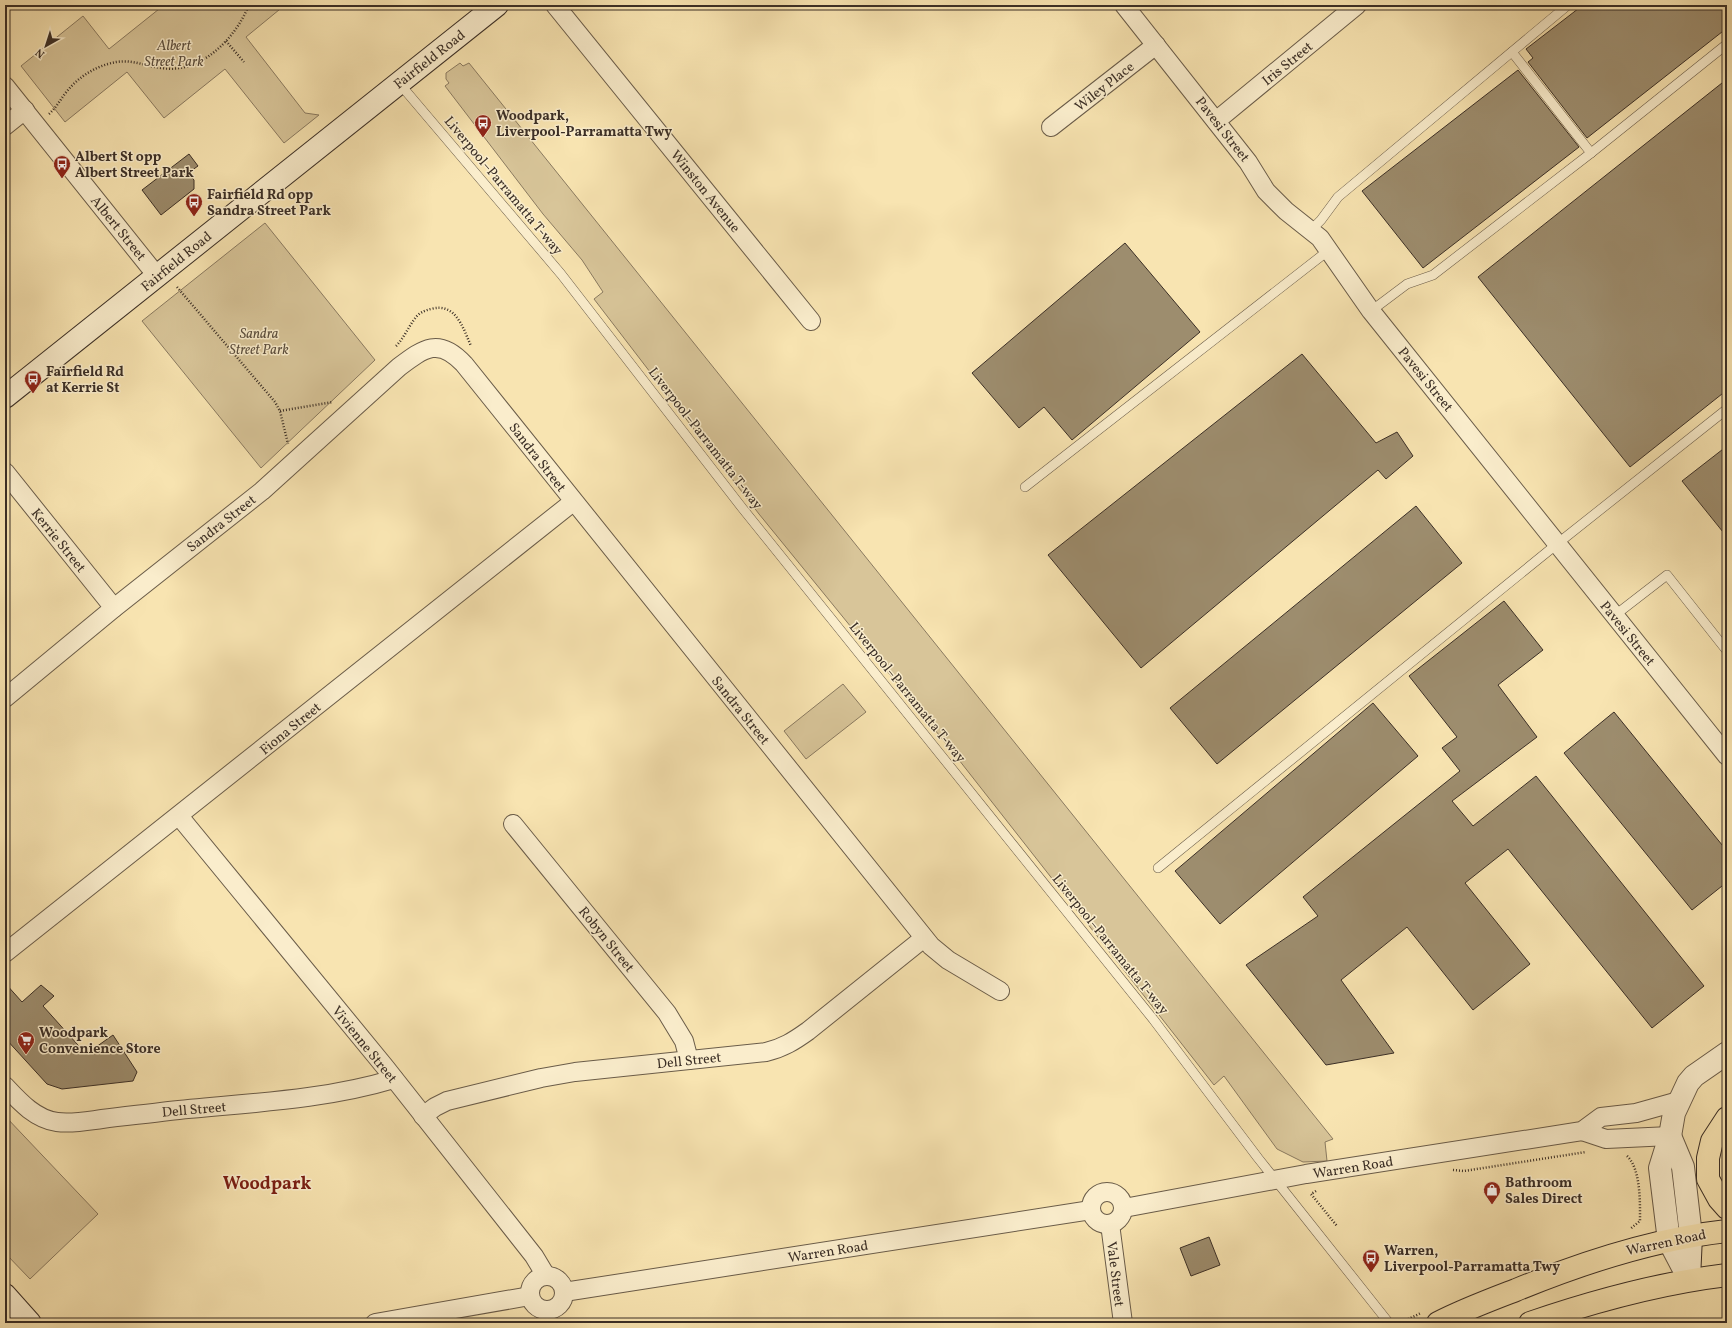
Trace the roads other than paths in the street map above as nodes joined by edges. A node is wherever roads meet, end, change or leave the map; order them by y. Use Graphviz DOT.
graph roads {
  1 [pos="497,5"];
  2 [pos="555,5"];
  3 [pos="1124,5"];
  4 [pos="1357,5"];
  5 [pos="1568,5"];
  6 [pos="1727,44"];
  7 [pos="1156,45"];
  8 [pos="1512,52"];
  9 [pos="399,83"];
  10 [pos="5,86"];
  11 [pos="25,110"];
  12 [pos="1216,120"];
  13 [pos="5,126"];
  14 [pos="1051,127"];
  15 [pos="1591,152"];
  16 [pos="1311,230"];
  17 [pos="1329,250"];
  18 [pos="157,276"];
  19 [pos="1371,311"];
  20 [pos="811,321"];
  21 [pos="5,397"];
  22 [pos="1727,409"];
  23 [pos="5,472"];
  24 [pos="1025,487"];
  25 [pos="573,502"];
  26 [pos="1557,544"];
  27 [pos="114,608"];
  28 [pos="1614,616"];
  29 [pos="1727,651"];
  30 [pos="5,698"];
  31 [pos="1727,756"];
  32 [pos="179,816"];
  33 [pos="513,824"];
  34 [pos="1158,868"];
  35 [pos="924,938"];
  36 [pos="5,953"];
  37 [pos="1000,991"];
  38 [pos="1727,1053"];
  39 [pos="690,1060"];
  40 [pos="394,1079"];
  41 [pos="5,1086"];
  42 [pos="1679,1100"];
  43 [pos="423,1116"];
  44 [pos="1727,1118"];
  45 [pos="1582,1131"];
  46 [pos="1670,1136"];
  47 [pos="1275,1180"];
  48 [pos="1124,1208"];
  49 [pos="1727,1208"];
  50 [pos="1091,1210"];
  51 [pos="1110,1224"];
  52 [pos="1727,1231"];
  53 [pos="1692,1236"];
  54 [pos="1669,1241"];
  55 [pos="1727,1275"];
  56 [pos="546,1276"];
  57 [pos="1689,1280"];
  58 [pos="564,1292"];
  59 [pos="5,1295"];
  60 [pos="530,1296"];
  61 [pos="30,1323"];
  62 [pos="375,1323"];
  63 [pos="1123,1323"];
  64 [pos="1389,1323"];
  65 [pos="1438,1323"];
  66 [pos="1530,1323"];
  1 -- 9 [label="main road, Fairfield Road"];
  2 -- 20 [label="street, Winston Avenue"];
  3 -- 7 [label="street, Pavesi Street"];
  4 -- 12 [label="street, Iris Street"];
  5 -- 8 [label="lane"];
  6 -- 15 [label="lane"];
  7 -- 12 [label="street, Pavesi Street"];
  7 -- 14 [label="street, Wiley Place"];
  8 -- 15 [label="lane"];
  8 -- 16 [label="lane"];
  9 -- 18 [label="main road, Fairfield Road"];
  9 -- 47 [label="lane, Liverpool–Parramatta T-way"];
  10 -- 11 [label="street, Albert Street"];
  11 -- 13 [label="street"];
  11 -- 18 [label="street, Albert Street"];
  12 -- 16 [label="street, Pavesi Street"];
  15 -- 19 [label="lane"];
  16 -- 17 [label="street, Pavesi Street"];
  17 -- 19 [label="street, Pavesi Street"];
  17 -- 24 [label="lane"];
  18 -- 21 [label="main road, Fairfield Road"];
  19 -- 26 [label="street, Pavesi Street"];
  22 -- 26 [label="lane"];
  23 -- 27 [label="street, Kerrie Street"];
  25 -- 27 [label="street, Sandra Street"];
  25 -- 32 [label="street, Fiona Street"];
  25 -- 35 [label="street, Sandra Street"];
  26 -- 28 [label="street, Pavesi Street"];
  26 -- 34 [label="lane"];
  27 -- 30 [label="street, Sandra Street"];
  28 -- 29 [label="lane"];
  28 -- 31 [label="street, Pavesi Street"];
  32 -- 36 [label="street, Fiona Street"];
  32 -- 40 [label="street, Vivienne Street"];
  33 -- 39 [label="street, Robyn Street"];
  35 -- 37 [label="street, Sandra Street"];
  35 -- 39 [label="street, Dell Street"];
  38 -- 42 [label="main road"];
  39 -- 43 [label="street, Dell Street"];
  40 -- 41 [label="street, Dell Street"];
  40 -- 43 [label="street, Vivienne Street"];
  42 -- 45 [label="street, Warren Road"];
  42 -- 46 [label="main road"];
  43 -- 56 [label="street, Vivienne Street"];
  44 -- 49 [label="highway"];
  45 -- 46 [label="street, Warren Road"];
  45 -- 47 [label="street, Warren Road"];
  46 -- 53 [label="main road"];
  46 -- 54 [label="main road"];
  47 -- 48 [label="street, Warren Road"];
  47 -- 64 [label="lane, Liverpool–Parramatta T-way"];
  48 -- 50 [label="street"];
  48 -- 51 [label="street"];
  50 -- 51 [label="street"];
  50 -- 58 [label="street, Warren Road"];
  51 -- 63 [label="street, Vale Street"];
  52 -- 53 [label="highway, Warren Road"];
  53 -- 54 [label="highway, Warren Road"];
  53 -- 57 [label="main road"];
  54 -- 57 [label="main road"];
  54 -- 65 [label="highway, Warren Road"];
  55 -- 57 [label="highway"];
  56 -- 58 [label="street"];
  56 -- 60 [label="street"];
  57 -- 66 [label="highway"];
  58 -- 60 [label="street"];
  59 -- 61 [label="main road"];
  60 -- 62 [label="street"];
}
